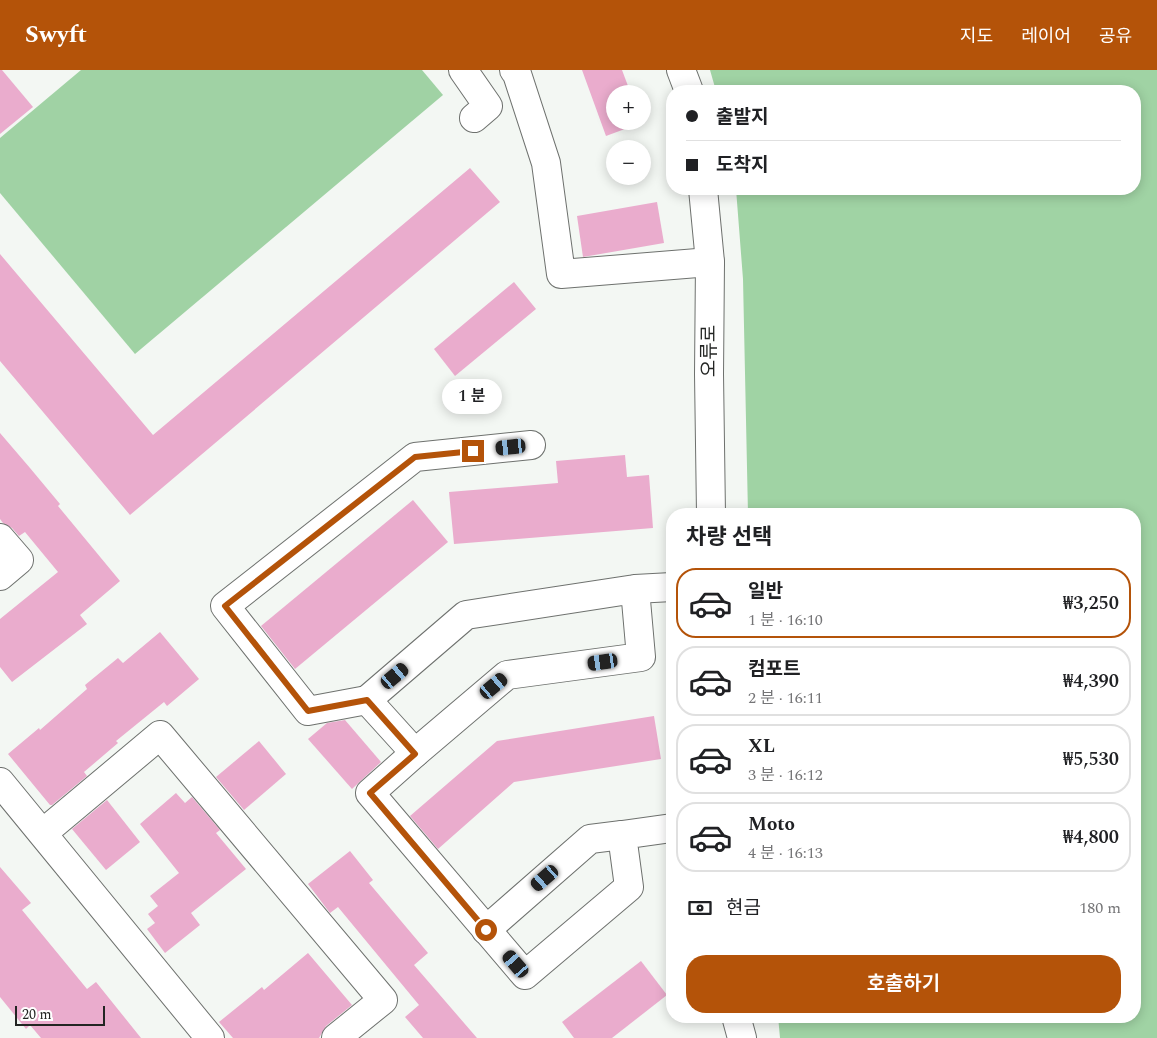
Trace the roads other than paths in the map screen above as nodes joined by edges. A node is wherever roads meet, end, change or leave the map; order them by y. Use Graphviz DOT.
graph roads {
  1 [pos="463,70"];
  2 [pos="514,70"];
  3 [pos="681,70"];
  4 [pos="687,85"];
  5 [pos="474,118"];
  6 [pos="704,195"];
  7 [pos="710,262"];
  8 [pos="531,445"];
  9 [pos="711,508"];
  10 [pos="0,538"];
  11 [pos="0,576"];
  12 [pos="666,587"];
  13 [pos="635,589"];
  14 [pos="367,700"];
  15 [pos="415,754"];
  16 [pos="0,782"];
  17 [pos="666,829"];
  18 [pos="43,833"];
  19 [pos="622,835"];
  20 [pos="486,930"];
  21 [pos="738,1023"];
  22 [pos="210,1038"];
  23 [pos="336,1038"];
  24 [pos="742,1038"];
  1 -- 5 [label="street"];
  2 -- 7 [label="street"];
  3 -- 4 [label="street"];
  6 -- 7 [label="street, 오류로"];
  7 -- 9 [label="street, 오류로"];
  8 -- 14 [label="street"];
  10 -- 11 [label="street"];
  12 -- 13 [label="street"];
  13 -- 14 [label="street"];
  13 -- 15 [label="street"];
  14 -- 15 [label="street"];
  15 -- 20 [label="street"];
  16 -- 18 [label="street"];
  17 -- 19 [label="street"];
  18 -- 22 [label="street"];
  18 -- 23 [label="street"];
  19 -- 20 [label="street"];
  19 -- 20 [label="street"];
  21 -- 24 [label="street"];
}
